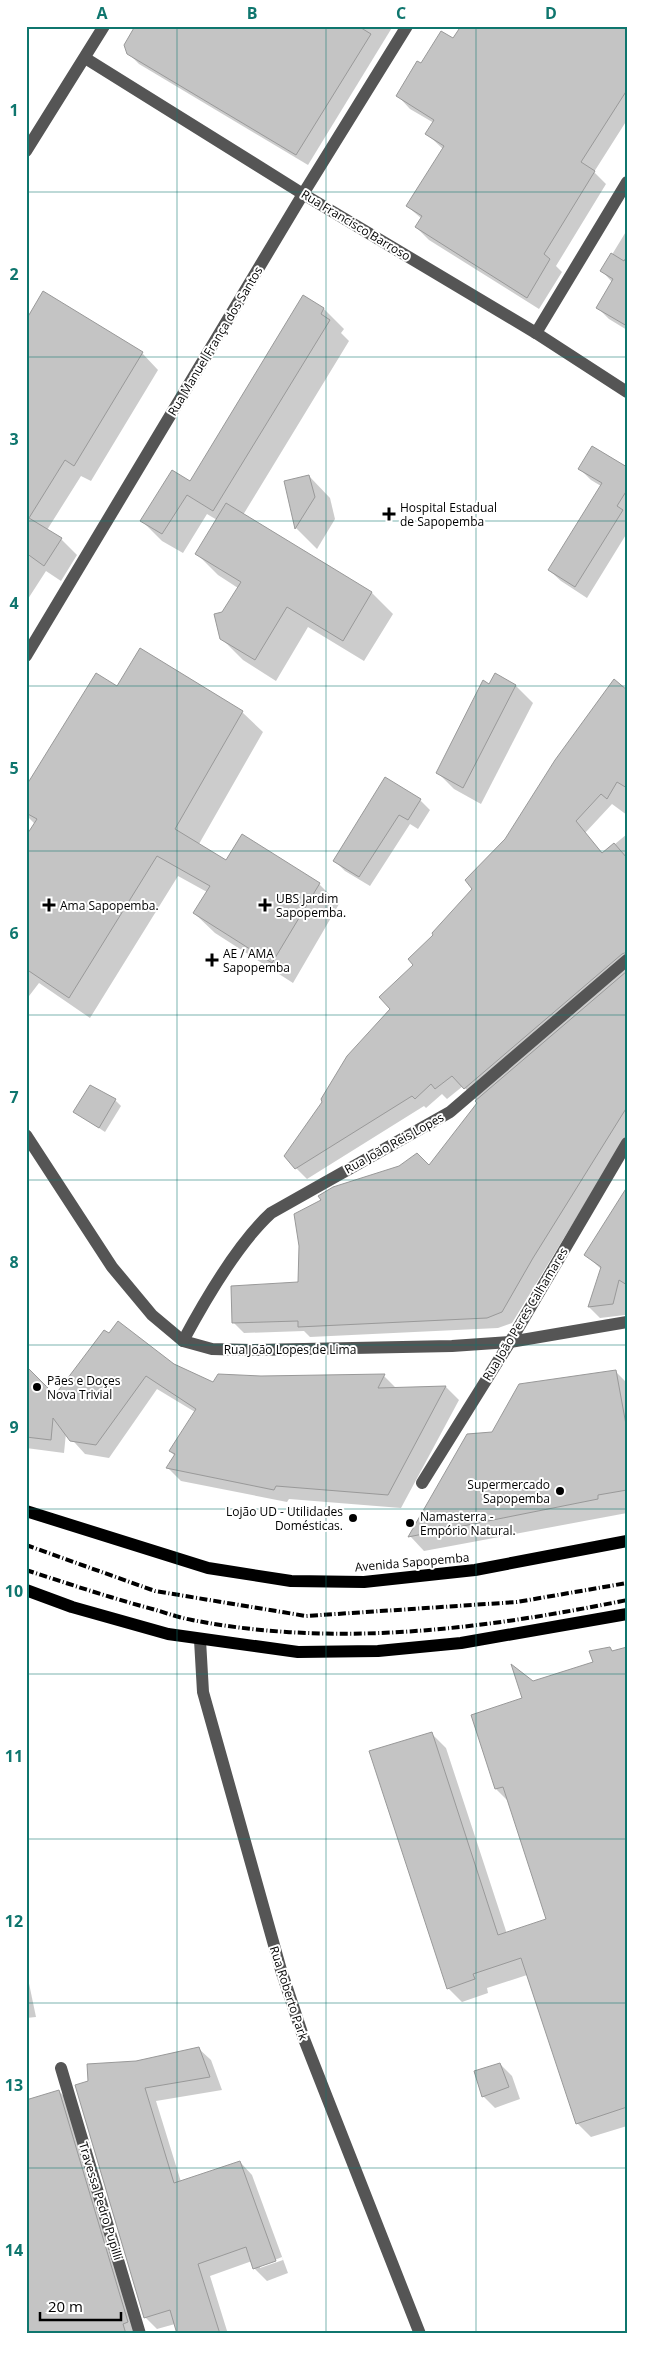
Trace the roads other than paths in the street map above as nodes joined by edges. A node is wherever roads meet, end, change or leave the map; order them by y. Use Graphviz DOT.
graph roads {
  1 [pos="104,26"];
  2 [pos="407,26"];
  3 [pos="84,58"];
  4 [pos="26,151"];
  5 [pos="627,182"];
  6 [pos="303,194"];
  7 [pos="536,333"];
  8 [pos="627,392"];
  9 [pos="26,656"];
  10 [pos="627,960"];
  11 [pos="26,1135"];
  12 [pos="627,1143"];
  13 [pos="627,1322"];
  14 [pos="182,1341"];
  15 [pos="510,1342"];
  16 [pos="422,1483"];
  17 [pos="26,1511"];
  18 [pos="627,1541"];
  19 [pos="26,1590"];
  20 [pos="627,1614"];
  21 [pos="200,1640"];
  22 [pos="61,2068"];
  23 [pos="418,2333"];
  24 [pos="140,2334"];
  1 -- 3 [label="street"];
  2 -- 6 [label="street, Rua Manuel França dos Santos"];
  3 -- 4 [label="street"];
  3 -- 6 [label="street, Rua Francisco Barroso"];
  5 -- 7 [label="street"];
  6 -- 7 [label="street, Rua Francisco Barroso"];
  6 -- 9 [label="street, Rua Manuel França dos Santos"];
  7 -- 8 [label="street, Rua Francisco Barroso"];
  10 -- 14 [label="street, Rua João Reis Lopes"];
  11 -- 14 [label="street, Rua João Lopes de Lima"];
  12 -- 15 [label="street, Rua João Peres Calhamares"];
  13 -- 15 [label="street, Rua João Lopes de Lima"];
  14 -- 15 [label="street, Rua João Lopes de Lima"];
  15 -- 16 [label="street, Rua João Peres Calhamares"];
  17 -- 18 [label="main road, Avenida Sapopemba"];
  19 -- 21 [label="main road"];
  20 -- 21 [label="main road"];
  21 -- 23 [label="street, Rua Roberto Park"];
  22 -- 24 [label="street, Travessa Pedro Pupilli"];
}
